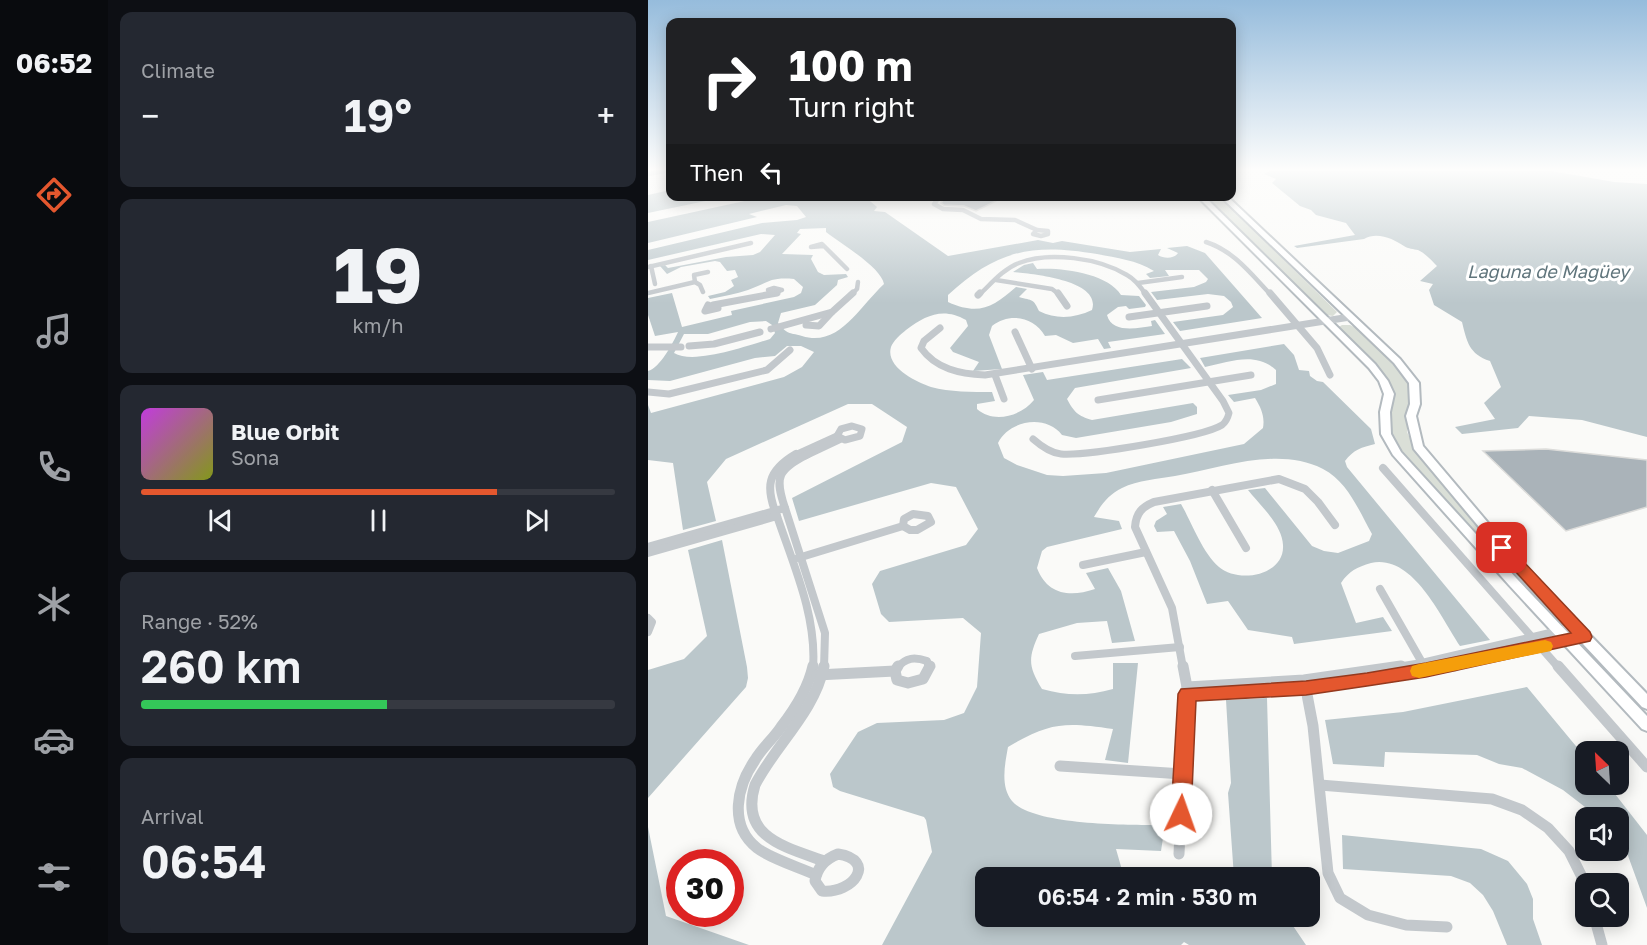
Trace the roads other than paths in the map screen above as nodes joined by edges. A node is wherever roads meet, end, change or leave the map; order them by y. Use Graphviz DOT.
graph roads {
  1 [pos="975,215"];
  2 [pos="1219,215"];
  3 [pos="1243,215"];
  4 [pos="1036,230"];
  5 [pos="1206,242"];
  6 [pos="823,246"];
  7 [pos="723,250"];
  8 [pos="649,267"];
  9 [pos="708,272"];
  10 [pos="1182,277"];
  11 [pos="996,280"];
  12 [pos="695,282"];
  13 [pos="1138,282"];
  14 [pos="655,284"];
  15 [pos="648,293"];
  16 [pos="770,293"];
  17 [pos="978,295"];
  18 [pos="1067,306"];
  19 [pos="1207,306"];
  20 [pos="832,312"];
  21 [pos="1158,313"];
  22 [pos="1129,317"];
  23 [pos="1350,317"];
  24 [pos="1323,322"];
  25 [pos="806,325"];
  26 [pos="1299,326"];
  27 [pos="940,328"];
  28 [pos="771,329"];
  29 [pos="760,332"];
  30 [pos="1015,332"];
  31 [pos="1181,345"];
  32 [pos="689,346"];
  33 [pos="648,347"];
  34 [pos="680,347"];
  35 [pos="790,350"];
  36 [pos="1032,369"];
  37 [pos="995,375"];
  38 [pos="1251,375"];
  39 [pos="1330,375"];
  40 [pos="1210,382"];
  41 [pos="648,392"];
  42 [pos="1004,399"];
  43 [pos="1098,400"];
  44 [pos="839,438"];
  45 [pos="1033,439"];
  46 [pos="1383,468"];
  47 [pos="1212,490"];
  48 [pos="781,512"];
  49 [pos="1335,525"];
  50 [pos="903,526"];
  51 [pos="702,535"];
  52 [pos="648,547"];
  53 [pos="1246,548"];
  54 [pos="1146,552"];
  55 [pos="648,553"];
  56 [pos="801,557"];
  57 [pos="791,561"];
  58 [pos="1083,565"];
  59 [pos="1380,589"];
  60 [pos="648,618"];
  61 [pos="1575,627"];
  62 [pos="1557,630"];
  63 [pos="648,632"];
  64 [pos="1532,637"];
  65 [pos="1584,637"];
  66 [pos="1568,641"];
  67 [pos="1180,646"];
  68 [pos="1540,647"];
  69 [pos="1074,656"];
  70 [pos="1424,666"];
  71 [pos="895,671"];
  72 [pos="810,675"];
  73 [pos="822,675"];
  74 [pos="1305,684"];
  75 [pos="1187,691"];
  76 [pos="1647,703"];
  77 [pos="1647,725"];
  78 [pos="1060,766"];
  79 [pos="1647,766"];
  80 [pos="1183,774"];
  81 [pos="1320,785"];
  82 [pos="1179,854"];
  83 [pos="824,861"];
  84 [pos="1580,873"];
  85 [pos="816,875"];
  86 [pos="1447,927"];
  87 [pos="1597,927"];
  88 [pos="1602,945"];
  1 -- 4 [label="street"];
  2 -- 24 [label="main road"];
  3 -- 23 [label="main road"];
  5 -- 26 [label="street"];
  6 -- 20 [label="street"];
  7 -- 8 [label="street"];
  8 -- 14 [label="street"];
  9 -- 12 [label="street"];
  10 -- 13 [label="street"];
  11 -- 13 [label="street"];
  11 -- 17 [label="street"];
  11 -- 18 [label="street"];
  12 -- 15 [label="street"];
  12 -- 16 [label="street"];
  13 -- 21 [label="street"];
  19 -- 21 [label="street"];
  20 -- 25 [label="street"];
  20 -- 28 [label="street"];
  21 -- 22 [label="street"];
  21 -- 31 [label="street"];
  23 -- 24 [label="street"];
  23 -- 61 [label="main road"];
  24 -- 26 [label="street"];
  24 -- 62 [label="main road"];
  26 -- 31 [label="street"];
  26 -- 39 [label="street"];
  27 -- 37 [label="street"];
  29 -- 32 [label="street"];
  30 -- 36 [label="street"];
  31 -- 36 [label="street"];
  31 -- 40 [label="street"];
  33 -- 34 [label="street"];
  35 -- 41 [label="street"];
  36 -- 37 [label="street"];
  37 -- 42 [label="street"];
  38 -- 40 [label="street"];
  40 -- 43 [label="street"];
  40 -- 45 [label="street"];
  44 -- 48 [label="street"];
  46 -- 64 [label="street"];
  47 -- 49 [label="street"];
  47 -- 53 [label="street"];
  47 -- 54 [label="street"];
  48 -- 51 [label="street"];
  48 -- 56 [label="street"];
  48 -- 57 [label="street"];
  50 -- 56 [label="street"];
  51 -- 52 [label="street"];
  51 -- 55 [label="street"];
  54 -- 58 [label="street"];
  54 -- 67 [label="street"];
  56 -- 57 [label="street"];
  56 -- 73 [label="street"];
  57 -- 72 [label="street"];
  59 -- 70 [label="street"];
  60 -- 63 [label="street"];
  61 -- 62 [label="street"];
  61 -- 65 [label="main road"];
  62 -- 64 [label="street"];
  62 -- 66 [label="main road"];
  64 -- 68 [label="street"];
  64 -- 70 [label="street"];
  65 -- 66 [label="street"];
  65 -- 76 [label="main road"];
  66 -- 68 [label="street"];
  66 -- 77 [label="main road"];
  67 -- 69 [label="street"];
  67 -- 75 [label="street"];
  68 -- 70 [label="street"];
  68 -- 79 [label="street"];
  70 -- 74 [label="street"];
  71 -- 73 [label="street"];
  72 -- 73 [label="street"];
  72 -- 85 [label="street"];
  73 -- 83 [label="street"];
  74 -- 75 [label="street"];
  74 -- 81 [label="street"];
  75 -- 80 [label="street"];
  78 -- 80 [label="street"];
  80 -- 82 [label="street"];
  81 -- 84 [label="street"];
  81 -- 86 [label="street"];
  83 -- 85 [label="street"];
  83 -- 85 [label="street"];
  87 -- 88 [label="street"];
}
